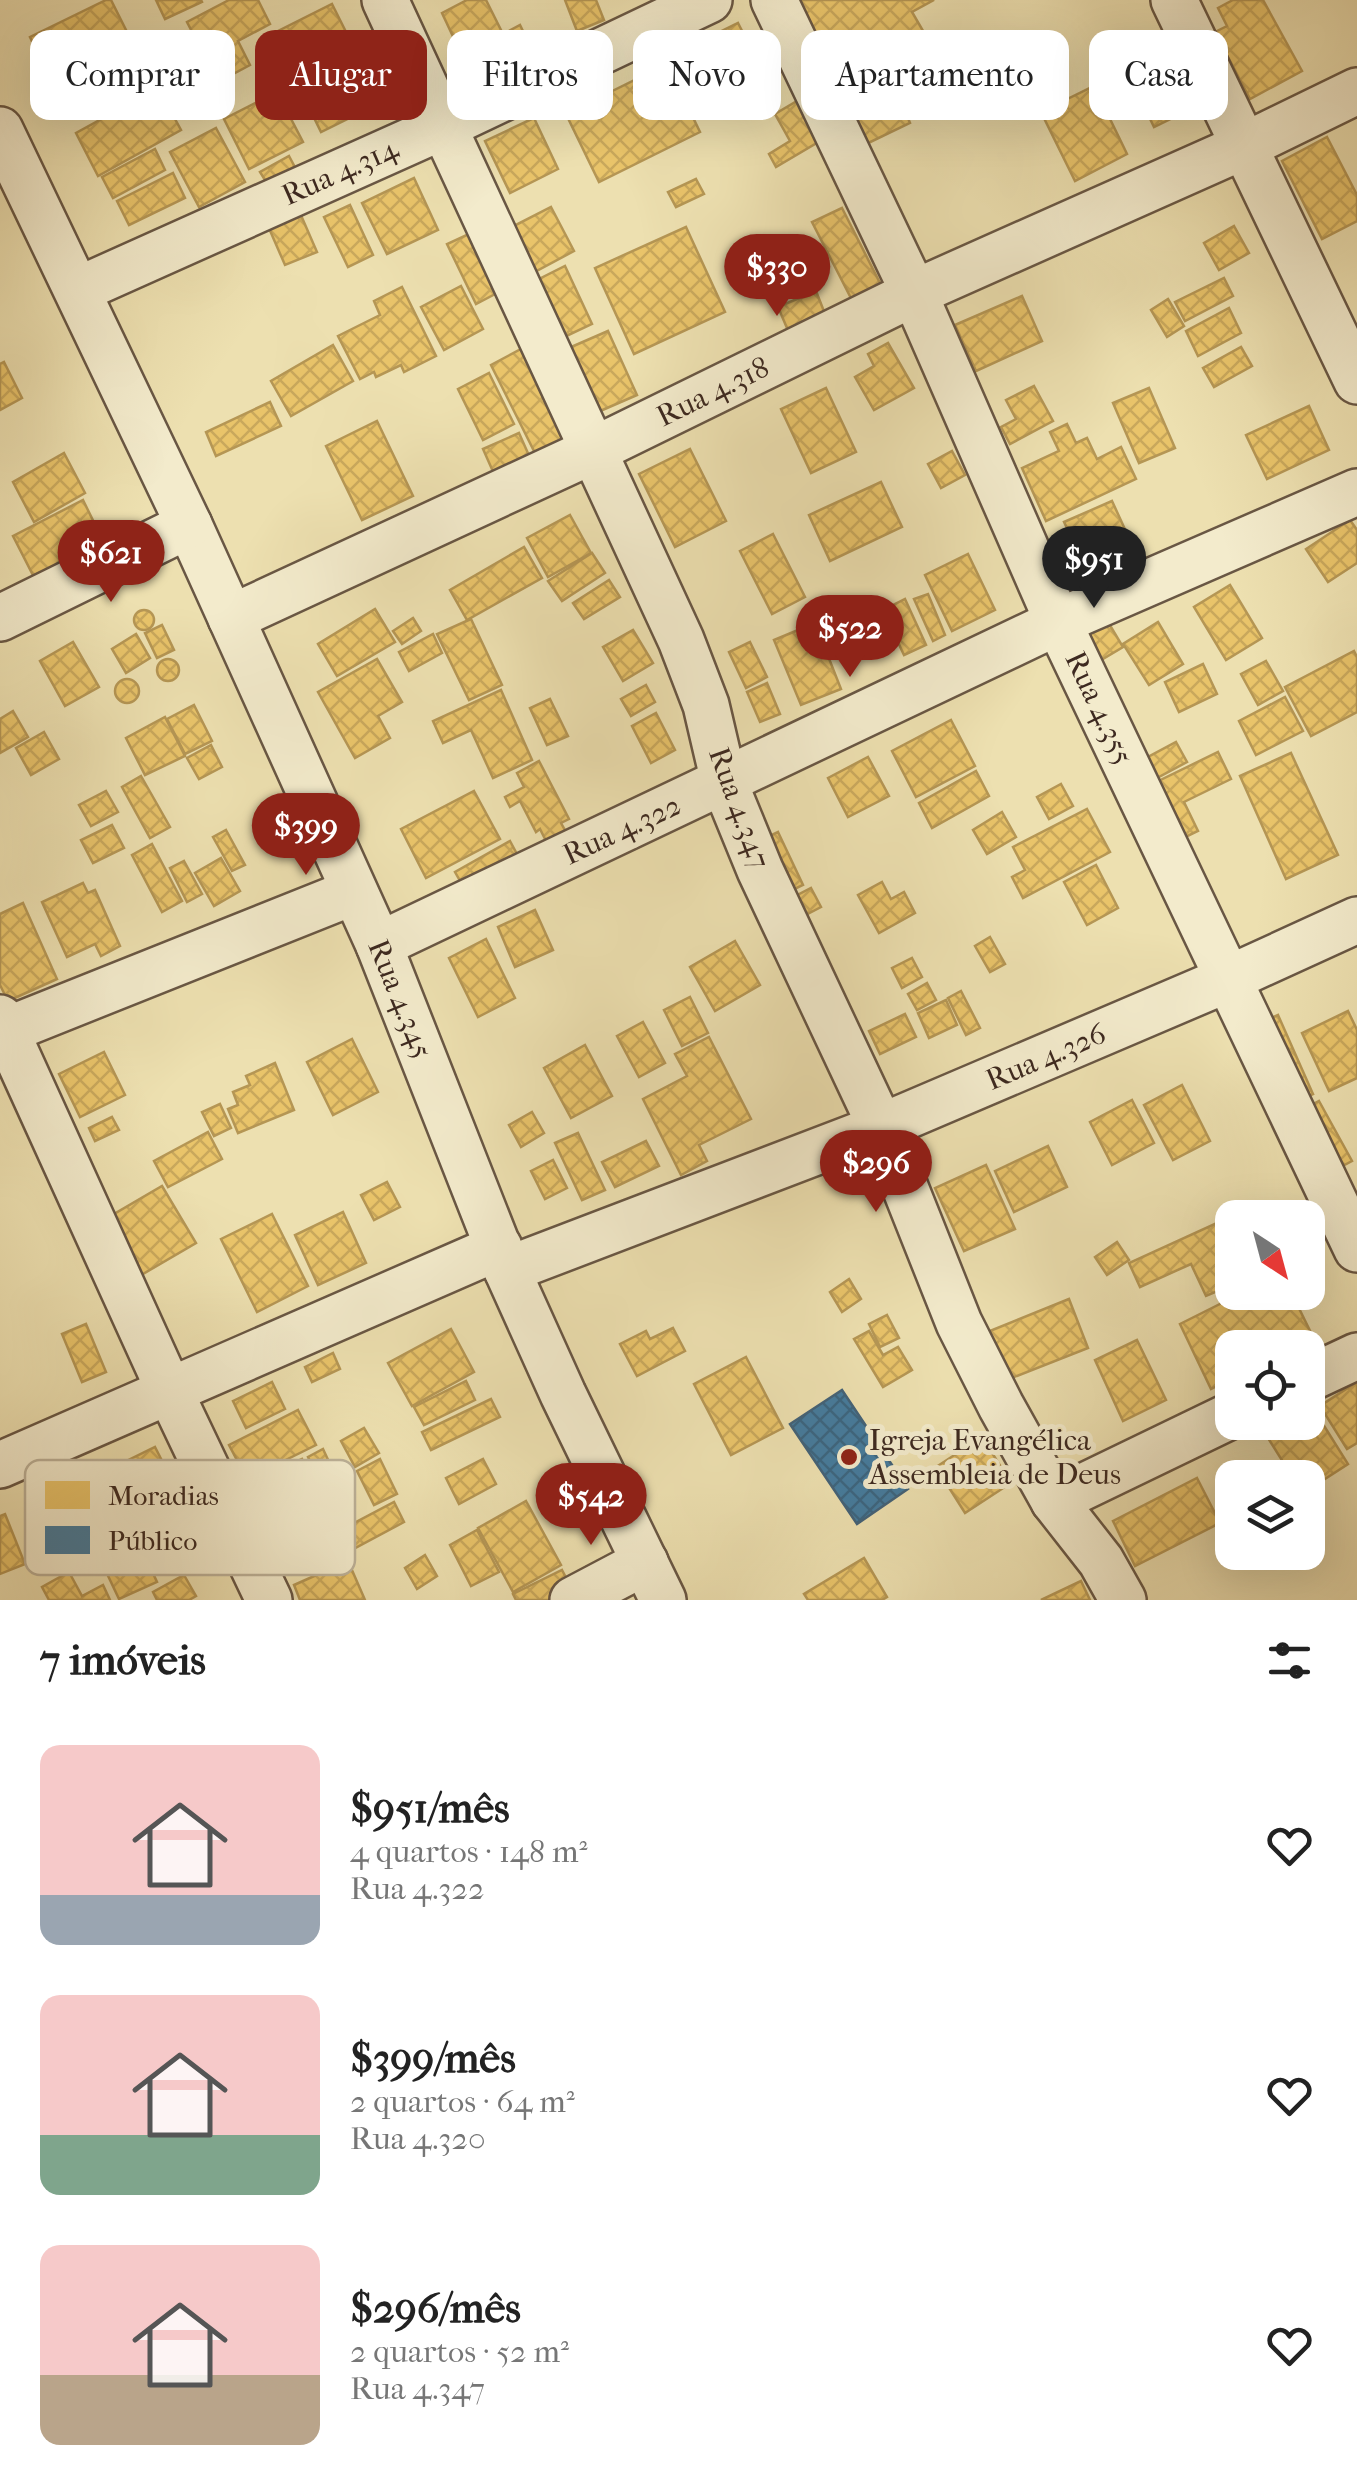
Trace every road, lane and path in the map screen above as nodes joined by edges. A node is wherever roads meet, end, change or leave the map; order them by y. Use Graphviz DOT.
graph roads {
  1 [pos="386,0"];
  2 [pos="710,0"];
  3 [pos="774,0"];
  4 [pos="1174,0"];
  5 [pos="1357,91"];
  6 [pos="444,126"];
  7 [pos="0,130"];
  8 [pos="1242,147"];
  9 [pos="16,202"];
  10 [pos="78,290"];
  11 [pos="914,293"];
  12 [pos="1357,381"];
  13 [pos="594,450"];
  14 [pos="1357,492"];
  15 [pos="189,525"];
  16 [pos="0,618"];
  17 [pos="231,618"];
  18 [pos="1058,622"];
  19 [pos="724,782"];
  20 [pos="353,892"];
  21 [pos="1357,920"];
  22 [pos="380,945"];
  23 [pos="1228,980"];
  24 [pos="2,1027"];
  25 [pos="881,1127"];
  26 [pos="1357,1249"];
  27 [pos="503,1259"];
  28 [pos="1357,1356"];
  29 [pos="1325,1372"];
  30 [pos="170,1392"];
  31 [pos="1215,1423"];
  32 [pos="203,1460"];
  33 [pos="0,1465"];
  34 [pos="1054,1501"];
  35 [pos="258,1575"];
  36 [pos="654,1581"];
  37 [pos="270,1600"];
  38 [pos="573,1600"];
  39 [pos="1123,1600"];
  1 -- 6 [label="street, Rua 4.347"];
  2 -- 6 [label="street, Rua 4.314"];
  3 -- 11 [label="street, Rua 4.355"];
  4 -- 8 [label="street"];
  5 -- 8 [label="street, Rua 4.318"];
  6 -- 10 [label="street, Rua 4.314"];
  6 -- 13 [label="street, Rua 4.347"];
  7 -- 9 [label="street, Rua 4.345"];
  8 -- 11 [label="street, Rua 4.318"];
  8 -- 12 [label="street"];
  9 -- 10 [label="street, Rua 4.345"];
  10 -- 15 [label="street, Rua 4.345"];
  11 -- 13 [label="street, Rua 4.318"];
  11 -- 18 [label="street, Rua 4.355"];
  13 -- 17 [label="street, Rua 4.318"];
  13 -- 19 [label="street, Rua 4.347"];
  14 -- 18 [label="street, Rua 4.322"];
  15 -- 16 [label="street"];
  15 -- 17 [label="street, Rua 4.345"];
  17 -- 20 [label="street, Rua 4.345"];
  18 -- 19 [label="street, Rua 4.322"];
  18 -- 23 [label="street, Rua 4.355"];
  19 -- 22 [label="street, Rua 4.322"];
  19 -- 25 [label="street, Rua 4.347"];
  20 -- 22 [label="street, Rua 4.345"];
  20 -- 24 [label="street"];
  21 -- 23 [label="street, Rua 4.326"];
  22 -- 27 [label="street, Rua 4.345"];
  23 -- 25 [label="street, Rua 4.326"];
  23 -- 26 [label="street, Rua 4.355"];
  24 -- 30 [label="street"];
  25 -- 27 [label="street, Rua 4.326"];
  25 -- 34 [label="street, Rua 4.347"];
  27 -- 30 [label="street, Rua 4.326"];
  27 -- 36 [label="street, Rua 4.345"];
  28 -- 29 [label="street"];
  30 -- 32 [label="street"];
  30 -- 33 [label="street, Rua 4.326"];
  31 -- 34 [label="street"];
  34 -- 39 [label="street, Rua 4.347"];
  35 -- 37 [label="street"];
  36 -- 38 [label="street"];
}
